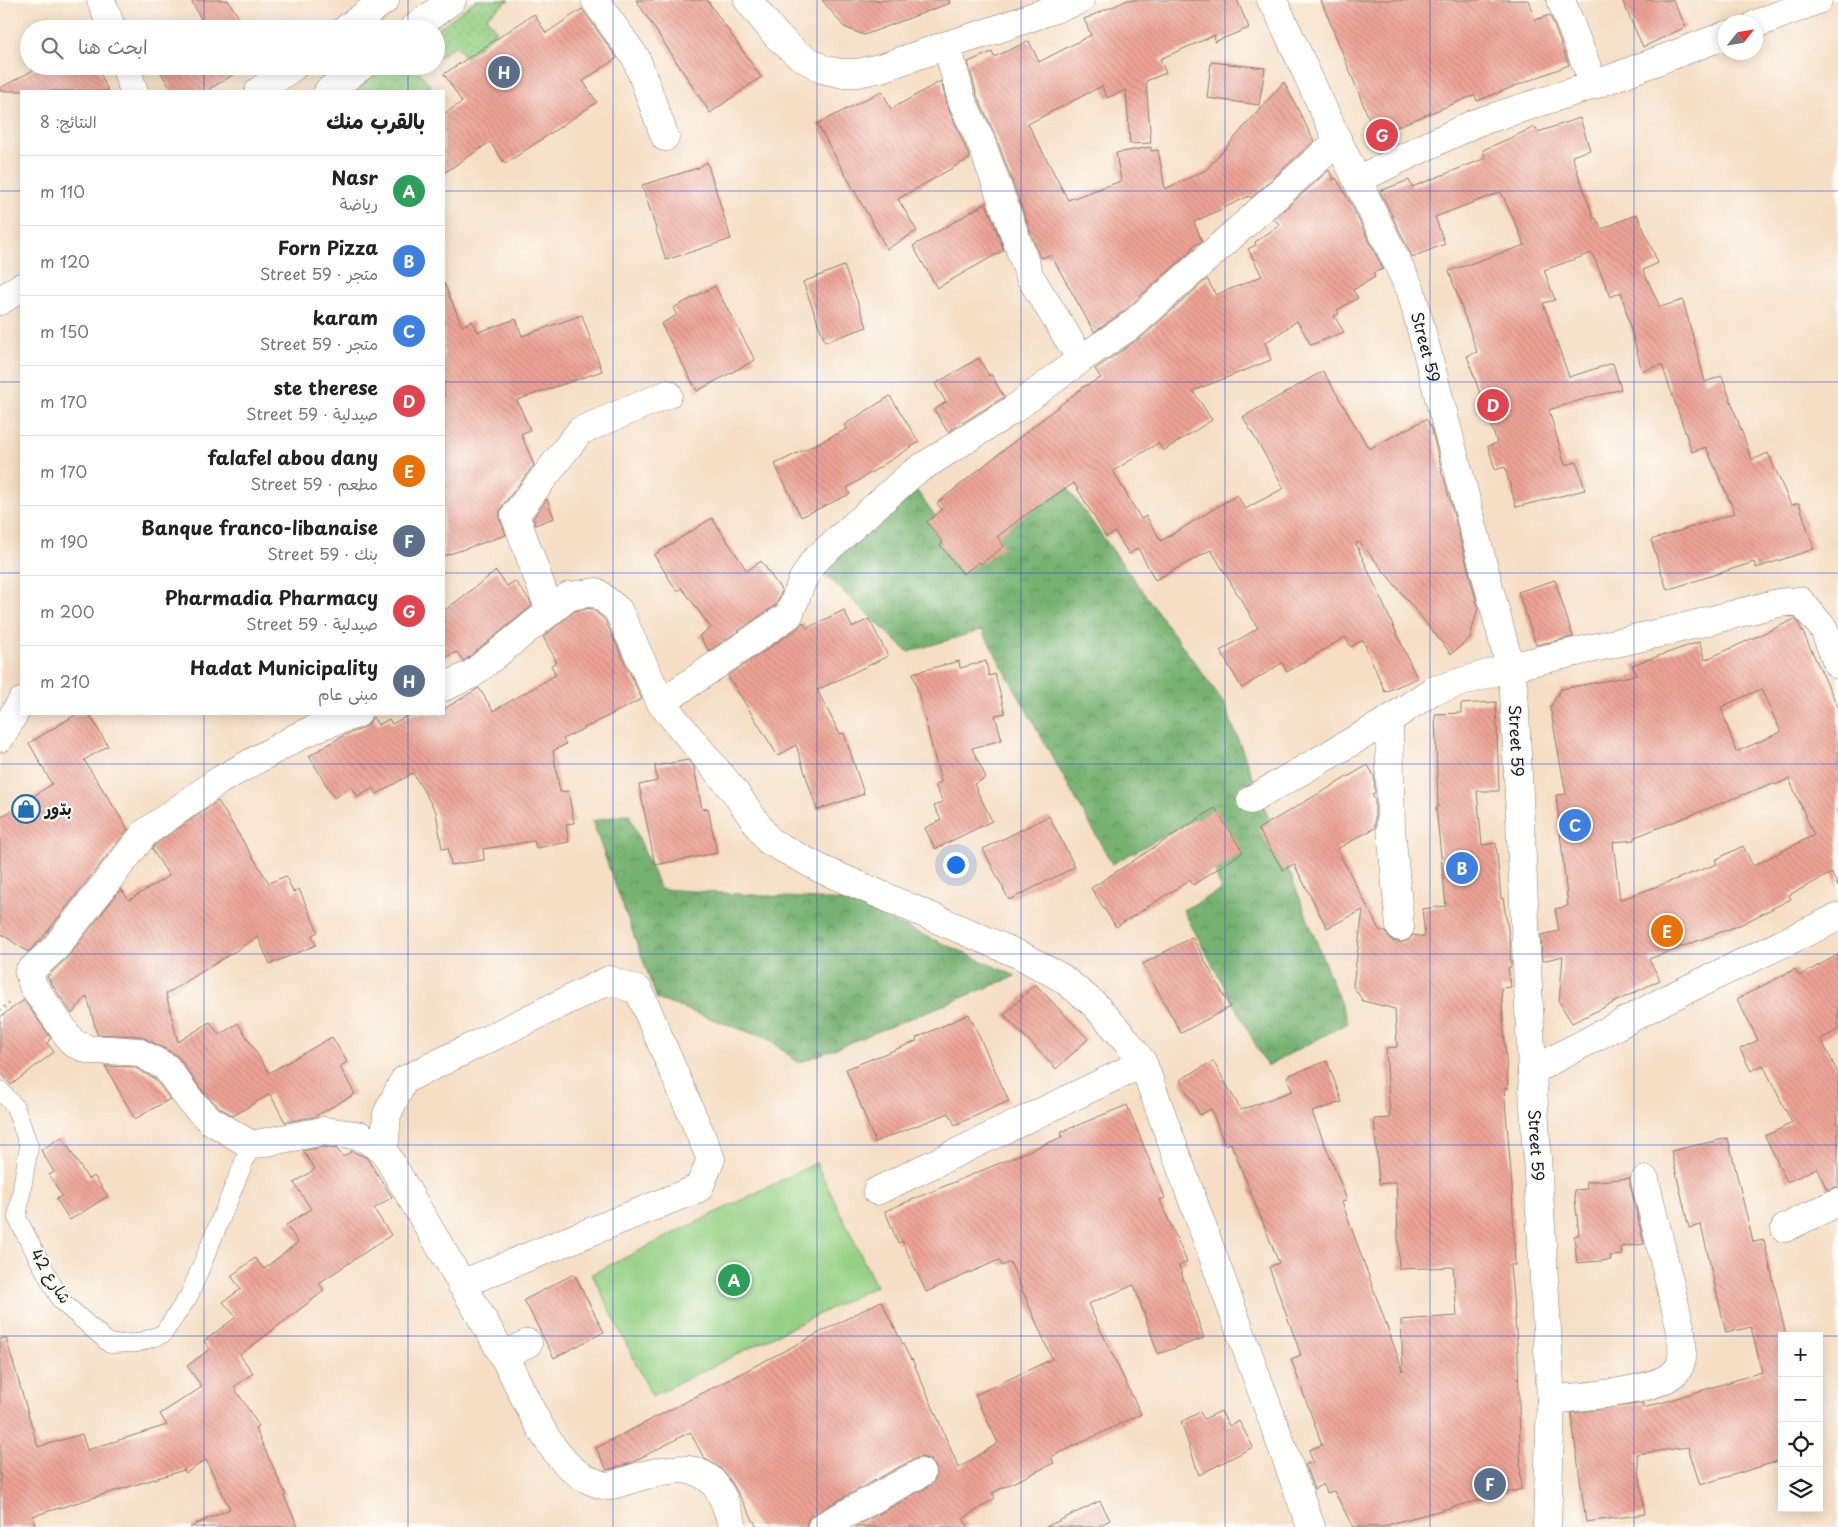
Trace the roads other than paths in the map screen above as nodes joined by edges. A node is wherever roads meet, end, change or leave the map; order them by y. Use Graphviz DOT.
graph roads {
  1 [pos="101,0"];
  2 [pos="385,0"];
  3 [pos="452,0"];
  4 [pos="596,0"];
  5 [pos="748,0"];
  6 [pos="1080,0"];
  7 [pos="1271,0"];
  8 [pos="1561,0"];
  9 [pos="1818,0"];
  10 [pos="109,20"];
  11 [pos="358,20"];
  12 [pos="425,20"];
  13 [pos="1763,21"];
  14 [pos="1718,38"];
  15 [pos="946,44"];
  16 [pos="128,75"];
  17 [pos="281,75"];
  18 [pos="351,75"];
  19 [pos="1594,85"];
  20 [pos="334,88"];
  21 [pos="134,90"];
  22 [pos="260,90"];
  23 [pos="665,137"];
  24 [pos="1338,141"];
  25 [pos="1356,180"];
  26 [pos="1081,359"];
  27 [pos="668,394"];
  28 [pos="550,611"];
  29 [pos="1831,628"];
  30 [pos="1838,665"];
  31 [pos="1510,667"];
  32 [pos="445,687"];
  33 [pos="661,703"];
  34 [pos="20,704"];
  35 [pos="350,715"];
  36 [pos="321,719"];
  37 [pos="1389,720"];
  38 [pos="0,738"];
  39 [pos="1251,800"];
  40 [pos="1838,917"];
  41 [pos="1400,927"];
  42 [pos="1143,1063"];
  43 [pos="1532,1071"];
  44 [pos="0,1090"];
  45 [pos="250,1145"];
  46 [pos="384,1151"];
  47 [pos="1645,1180"];
  48 [pos="878,1191"];
  49 [pos="1838,1202"];
  50 [pos="1785,1228"];
  51 [pos="461,1284"];
  52 [pos="528,1342"];
  53 [pos="503,1356"];
  54 [pos="1552,1400"];
  55 [pos="921,1473"];
  56 [pos="733,1527"];
  57 [pos="822,1527"];
  58 [pos="1311,1527"];
  59 [pos="1547,1527"];
  1 -- 10 [label="main road"];
  2 -- 11 [label="main road"];
  3 -- 12 [label="main road"];
  4 -- 23 [label="main road"];
  5 -- 15 [label="main road"];
  6 -- 15 [label="main road"];
  7 -- 24 [label="main road, Street 59"];
  8 -- 19 [label="main road"];
  9 -- 13 [label="main road"];
  14 -- 19 [label="main road"];
  15 -- 26 [label="main road"];
  16 -- 21 [label="main road"];
  17 -- 22 [label="main road"];
  18 -- 20 [label="main road"];
  19 -- 25 [label="main road"];
  24 -- 25 [label="main road, Street 59"];
  24 -- 26 [label="main road"];
  25 -- 31 [label="main road, Street 59"];
  26 -- 33 [label="main road"];
  27 -- 28 [label="main road"];
  28 -- 32 [label="main road"];
  28 -- 33 [label="main road"];
  29 -- 30 [label="main road"];
  29 -- 31 [label="main road"];
  31 -- 37 [label="main road"];
  31 -- 43 [label="main road, Street 59"];
  33 -- 42 [label="main road"];
  34 -- 38 [label="main road"];
  35 -- 36 [label="main road"];
  36 -- 45 [label="main road"];
  37 -- 39 [label="main road"];
  37 -- 41 [label="main road"];
  40 -- 43 [label="main road"];
  42 -- 48 [label="main road"];
  42 -- 58 [label="main road"];
  43 -- 54 [label="main road, Street 59"];
  44 -- 45 [label="lane, شارع 42"];
  45 -- 46 [label="main road"];
  46 -- 51 [label="main road"];
  46 -- 51 [label="main road"];
  47 -- 54 [label="main road"];
  49 -- 50 [label="main road"];
  51 -- 53 [label="main road"];
  52 -- 53 [label="main road"];
  53 -- 56 [label="main road"];
  54 -- 59 [label="main road, Street 59"];
  55 -- 57 [label="main road"];
}
